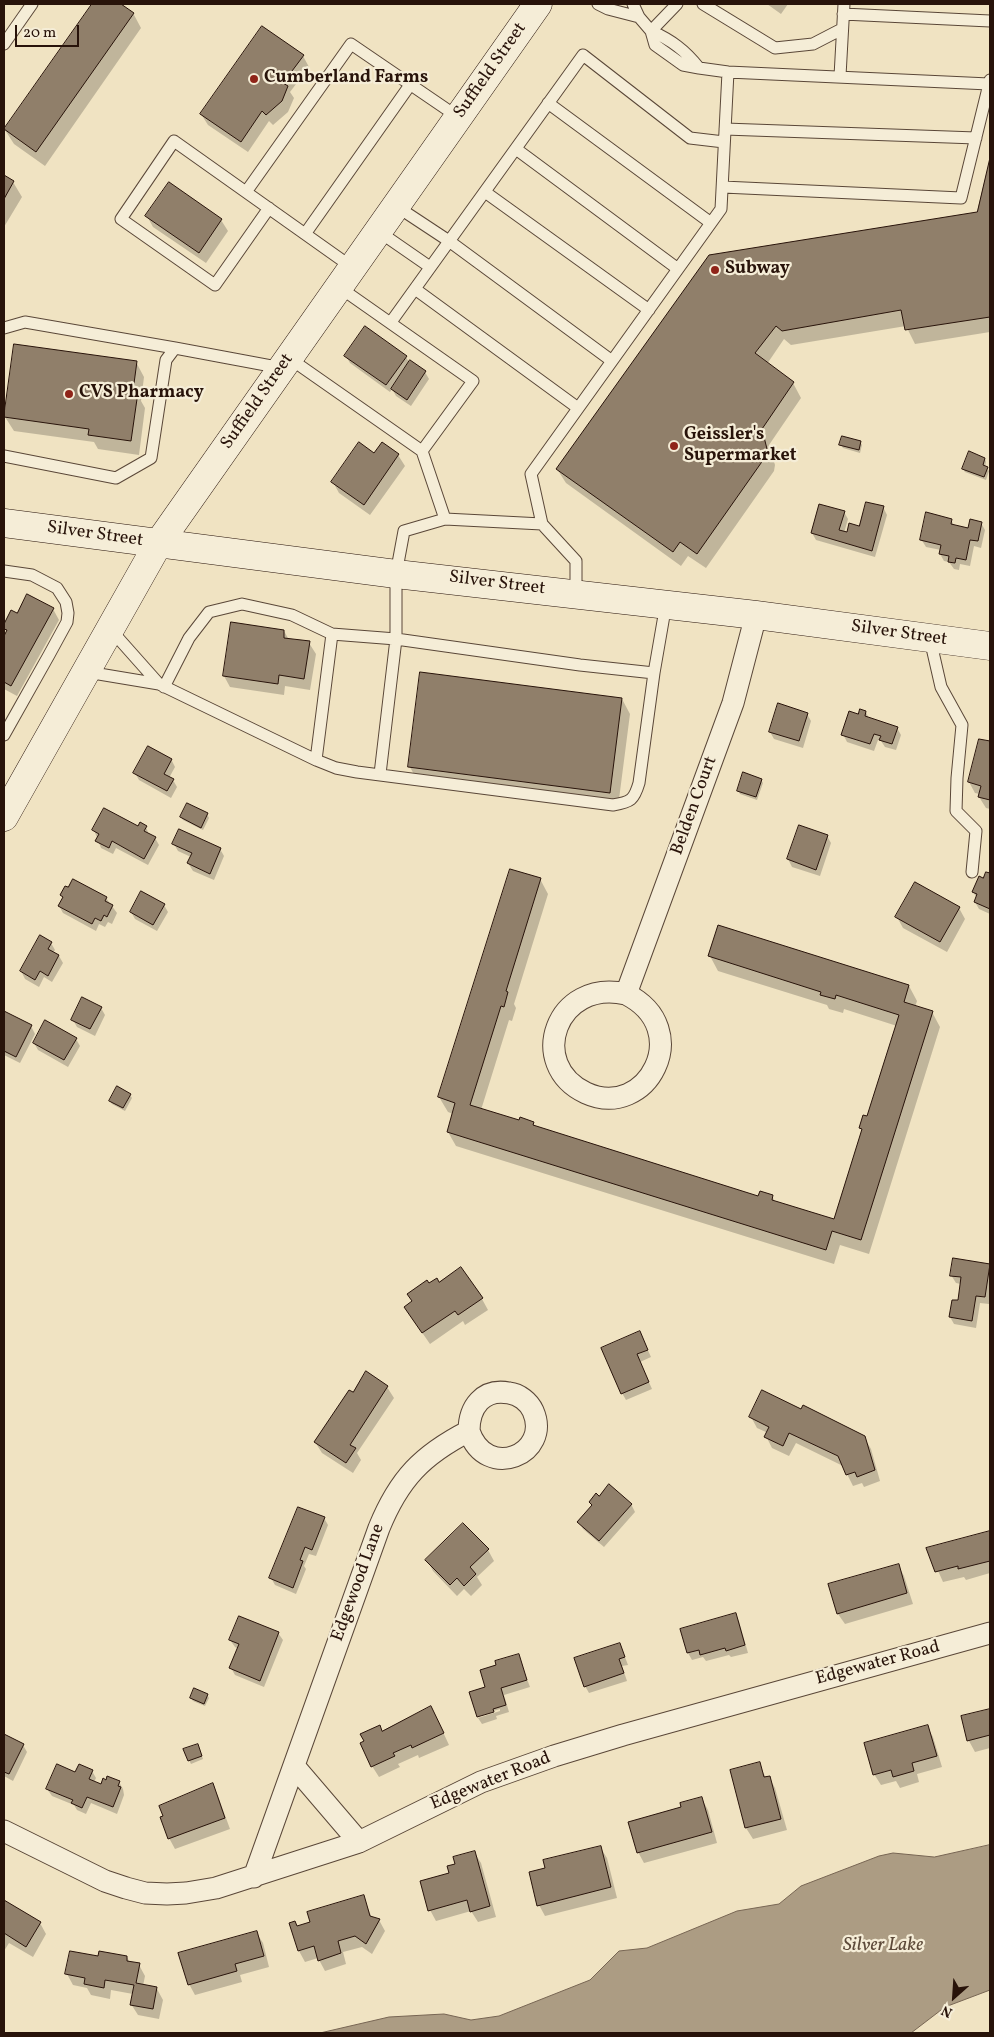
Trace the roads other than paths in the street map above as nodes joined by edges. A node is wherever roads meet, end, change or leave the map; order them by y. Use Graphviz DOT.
graph roads {
  1 [pos="32,4"];
  2 [pos="538,4"];
  3 [pos="598,4"];
  4 [pos="633,4"];
  5 [pos="678,4"];
  6 [pos="703,4"];
  7 [pos="844,9"];
  8 [pos="639,17"];
  9 [pos="990,20"];
  10 [pos="842,29"];
  11 [pos="651,31"];
  12 [pos="4,44"];
  13 [pos="728,72"];
  14 [pos="840,76"];
  15 [pos="990,82"];
  16 [pos="410,85"];
  17 [pos="548,103"];
  18 [pos="458,118"];
  19 [pos="725,129"];
  20 [pos="976,138"];
  21 [pos="724,142"];
  22 [pos="516,149"];
  23 [pos="723,187"];
  24 [pos="246,192"];
  25 [pos="485,192"];
  26 [pos="396,206"];
  27 [pos="269,208"];
  28 [pos="711,223"];
  29 [pos="378,231"];
  30 [pos="305,234"];
  31 [pos="449,241"];
  32 [pos="430,267"];
  33 [pos="678,269"];
  34 [pos="346,278"];
  35 [pos="415,289"];
  36 [pos="649,310"];
  37 [pos="392,322"];
  38 [pos="4,328"];
  39 [pos="175,348"];
  40 [pos="612,361"];
  41 [pos="285,363"];
  42 [pos="578,408"];
  43 [pos="422,451"];
  44 [pos="4,456"];
  45 [pos="445,520"];
  46 [pos="4,523"];
  47 [pos="542,524"];
  48 [pos="158,544"];
  49 [pos="4,571"];
  50 [pos="396,574"];
  51 [pos="576,593"];
  52 [pos="666,604"];
  53 [pos="756,615"];
  54 [pos="110,630"];
  55 [pos="332,634"];
  56 [pos="396,639"];
  57 [pos="930,639"];
  58 [pos="990,646"];
  59 [pos="86,672"];
  60 [pos="654,673"];
  61 [pos="161,686"];
  62 [pos="4,734"];
  63 [pos="316,760"];
  64 [pos="380,774"];
  65 [pos="7,805"];
  66 [pos="972,872"];
  67 [pos="626,994"];
  68 [pos="469,1431"];
  69 [pos="990,1633"];
  70 [pos="294,1766"];
  71 [pos="4,1831"];
  72 [pos="359,1842"];
  73 [pos="254,1877"];
  1 -- 12 [label="lane"];
  2 -- 18 [label="street, Suffield Street"];
  3 -- 8 [label="lane"];
  4 -- 8 [label="lane"];
  5 -- 11 [label="lane"];
  6 -- 10 [label="lane"];
  7 -- 9 [label="lane"];
  7 -- 10 [label="lane"];
  8 -- 11 [label="lane"];
  10 -- 14 [label="lane"];
  11 -- 13 [label="lane"];
  13 -- 14 [label="lane"];
  13 -- 19 [label="lane"];
  14 -- 15 [label="lane"];
  15 -- 20 [label="lane"];
  16 -- 18 [label="lane"];
  16 -- 24 [label="lane"];
  16 -- 30 [label="lane"];
  17 -- 21 [label="lane"];
  17 -- 22 [label="lane"];
  17 -- 28 [label="lane"];
  18 -- 26 [label="street, Suffield Street"];
  19 -- 20 [label="lane"];
  19 -- 21 [label="lane"];
  20 -- 23 [label="lane"];
  21 -- 23 [label="lane"];
  22 -- 25 [label="lane"];
  22 -- 33 [label="lane"];
  23 -- 28 [label="lane"];
  24 -- 27 [label="lane"];
  24 -- 27 [label="lane"];
  25 -- 31 [label="lane"];
  25 -- 36 [label="lane"];
  26 -- 29 [label="street, Suffield Street"];
  26 -- 31 [label="lane"];
  27 -- 30 [label="lane"];
  28 -- 33 [label="lane"];
  29 -- 32 [label="lane"];
  29 -- 34 [label="street, Suffield Street"];
  30 -- 34 [label="lane"];
  31 -- 32 [label="lane"];
  31 -- 40 [label="lane"];
  32 -- 35 [label="lane"];
  33 -- 36 [label="lane"];
  34 -- 37 [label="lane"];
  34 -- 41 [label="street, Suffield Street"];
  35 -- 37 [label="lane"];
  35 -- 42 [label="lane"];
  36 -- 40 [label="lane"];
  37 -- 43 [label="lane"];
  38 -- 39 [label="lane"];
  39 -- 41 [label="lane"];
  39 -- 44 [label="lane"];
  40 -- 42 [label="lane"];
  41 -- 43 [label="lane"];
  41 -- 48 [label="street, Suffield Street"];
  42 -- 47 [label="lane"];
  43 -- 45 [label="lane"];
  45 -- 47 [label="lane"];
  45 -- 50 [label="lane"];
  46 -- 48 [label="street, Silver Street"];
  47 -- 51 [label="lane"];
  48 -- 50 [label="street, Silver Street"];
  48 -- 54 [label="street, Suffield Street"];
  49 -- 62 [label="lane"];
  50 -- 51 [label="street, Silver Street"];
  50 -- 56 [label="lane"];
  51 -- 52 [label="street, Silver Street"];
  52 -- 53 [label="street, Silver Street"];
  52 -- 60 [label="lane"];
  53 -- 57 [label="street, Silver Street"];
  53 -- 67 [label="street, Belden Court"];
  54 -- 59 [label="street, Suffield Street"];
  54 -- 61 [label="lane"];
  55 -- 56 [label="lane"];
  55 -- 61 [label="lane"];
  55 -- 63 [label="lane"];
  56 -- 60 [label="lane"];
  56 -- 64 [label="lane"];
  57 -- 58 [label="street, Silver Street"];
  57 -- 66 [label="lane"];
  59 -- 61 [label="lane"];
  59 -- 65 [label="street, Suffield Street"];
  60 -- 64 [label="lane"];
  61 -- 63 [label="lane"];
  63 -- 64 [label="lane"];
  67 -- 67 [label="street"];
  68 -- 70 [label="street, Edgewood Lane"];
  69 -- 72 [label="street, Edgewater Road"];
  70 -- 72 [label="street"];
  70 -- 73 [label="street, Edgewood Lane"];
  71 -- 73 [label="street, Edgewater Road"];
  72 -- 73 [label="street, Edgewater Road"];
}
